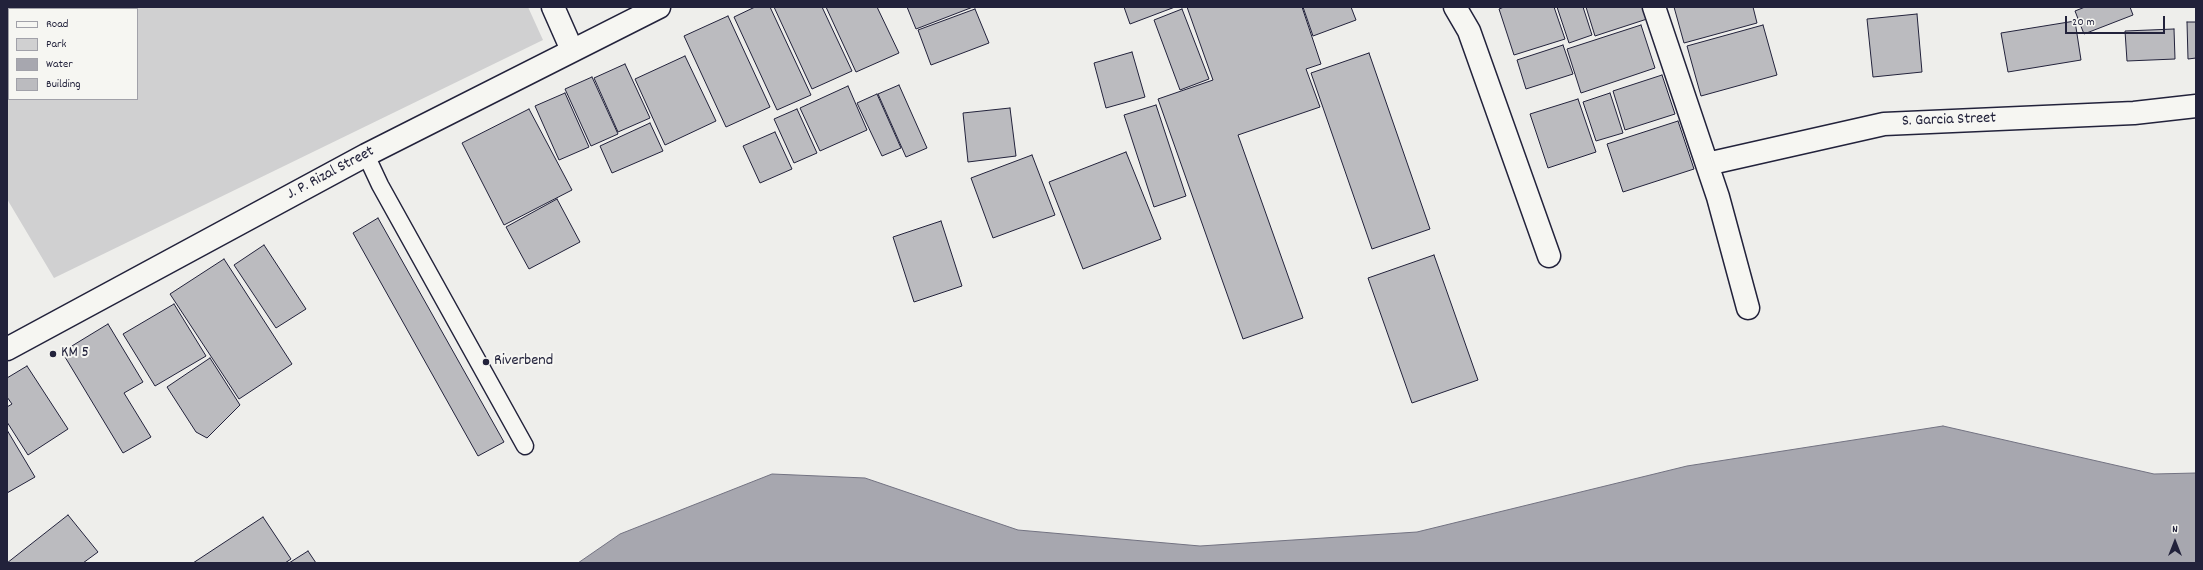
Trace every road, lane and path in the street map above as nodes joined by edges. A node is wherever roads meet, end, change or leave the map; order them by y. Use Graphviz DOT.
graph roads {
  1 [pos="553,7"];
  2 [pos="659,7"];
  3 [pos="1455,7"];
  4 [pos="1654,7"];
  5 [pos="572,50"];
  6 [pos="2196,106"];
  7 [pos="366,155"];
  8 [pos="1707,164"];
  9 [pos="1549,256"];
  10 [pos="1748,308"];
  11 [pos="7,349"];
  12 [pos="525,446"];
  1 -- 5 [label="street"];
  2 -- 5 [label="street, J. P. Rizal Street"];
  3 -- 9 [label="street"];
  4 -- 8 [label="street"];
  5 -- 7 [label="street, J. P. Rizal Street"];
  6 -- 8 [label="street, S. Garcia Street"];
  7 -- 11 [label="street, J. P. Rizal Street"];
  7 -- 12 [label="lane"];
  8 -- 10 [label="street"];
}
